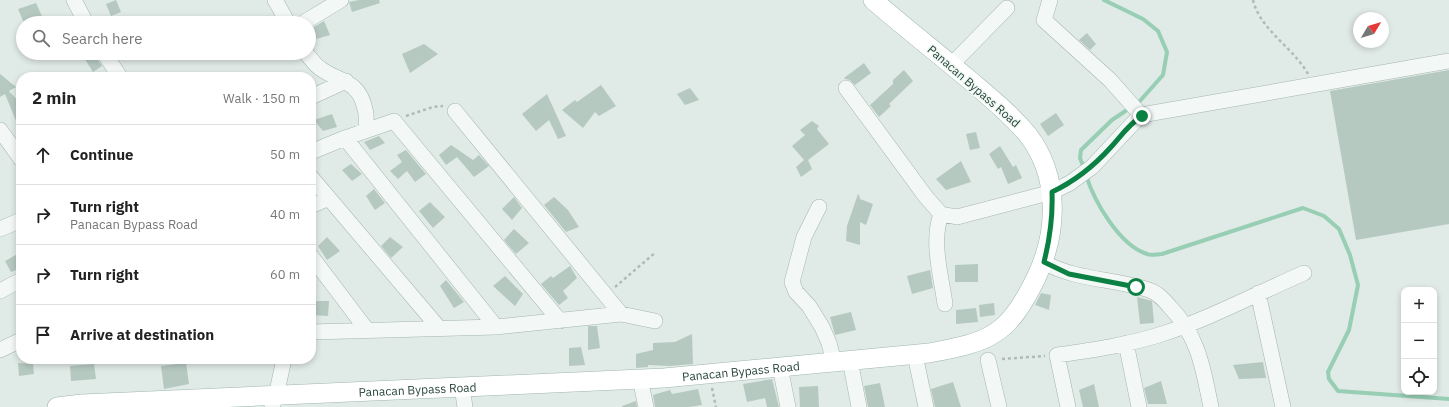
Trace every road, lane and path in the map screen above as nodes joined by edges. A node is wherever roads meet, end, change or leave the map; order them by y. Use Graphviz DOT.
graph roads {
  1 [pos="74,0"];
  2 [pos="275,0"];
  3 [pos="342,0"];
  4 [pos="873,0"];
  5 [pos="1050,0"];
  6 [pos="1252,0"];
  7 [pos="1007,8"];
  8 [pos="82,16"];
  9 [pos="284,16"];
  10 [pos="315,16"];
  11 [pos="109,60"];
  12 [pos="311,60"];
  13 [pos="1449,61"];
  14 [pos="952,65"];
  15 [pos="117,72"];
  16 [pos="346,81"];
  17 [pos="1312,84"];
  18 [pos="846,88"];
  19 [pos="316,95"];
  20 [pos="455,111"];
  21 [pos="1140,114"];
  22 [pos="394,120"];
  23 [pos="0,130"];
  24 [pos="366,130"];
  25 [pos="345,138"];
  26 [pos="316,150"];
  27 [pos="16,151"];
  28 [pos="316,183"];
  29 [pos="1052,192"];
  30 [pos="329,198"];
  31 [pos="316,204"];
  32 [pos="819,208"];
  33 [pos="941,214"];
  34 [pos="16,221"];
  35 [pos="2,225"];
  36 [pos="656,252"];
  37 [pos="1044,262"];
  38 [pos="316,263"];
  39 [pos="1304,273"];
  40 [pos="16,283"];
  41 [pos="0,291"];
  42 [pos="1258,293"];
  43 [pos="606,295"];
  44 [pos="946,304"];
  45 [pos="621,314"];
  46 [pos="560,321"];
  47 [pos="655,321"];
  48 [pos="1185,326"];
  49 [pos="496,327"];
  50 [pos="439,328"];
  51 [pos="367,330"];
  52 [pos="316,332"];
  53 [pos="16,342"];
  54 [pos="1126,344"];
  55 [pos="0,350"];
  56 [pos="915,355"];
  57 [pos="1057,355"];
  58 [pos="988,360"];
  59 [pos="842,361"];
  60 [pos="283,364"];
  61 [pos="780,367"];
  62 [pos="709,374"];
  63 [pos="640,379"];
  64 [pos="462,387"];
  65 [pos="274,402"];
  66 [pos="213,403"];
  67 [pos="57,407"];
  68 [pos="465,407"];
  69 [pos="646,407"];
  70 [pos="716,407"];
  71 [pos="788,407"];
  72 [pos="859,407"];
  73 [pos="926,407"];
  74 [pos="999,407"];
  75 [pos="1068,407"];
  76 [pos="1139,407"];
  77 [pos="1211,407"];
  78 [pos="1283,407"];
  1 -- 8 [label="street"];
  2 -- 9 [label="street"];
  3 -- 10 [label="street"];
  4 -- 14 [label="main road, Panacan Bypass Road"];
  5 -- 21 [label="street"];
  6 -- 17 [label="path"];
  7 -- 14 [label="street"];
  11 -- 15 [label="street"];
  12 -- 16 [label="street"];
  13 -- 17 [label="street"];
  14 -- 29 [label="main road, Panacan Bypass Road"];
  16 -- 19 [label="street"];
  16 -- 24 [label="street"];
  17 -- 21 [label="street"];
  18 -- 33 [label="street"];
  20 -- 22 [label="path"];
  20 -- 43 [label="street"];
  21 -- 29 [label="street"];
  22 -- 24 [label="street"];
  22 -- 46 [label="street"];
  23 -- 27 [label="street"];
  24 -- 25 [label="street"];
  25 -- 26 [label="street"];
  25 -- 49 [label="street"];
  28 -- 30 [label="street"];
  29 -- 33 [label="street"];
  29 -- 37 [label="main road, Panacan Bypass Road"];
  30 -- 31 [label="street"];
  30 -- 50 [label="street"];
  32 -- 59 [label="street"];
  33 -- 44 [label="street"];
  34 -- 35 [label="street"];
  36 -- 43 [label="path"];
  37 -- 48 [label="street"];
  37 -- 56 [label="main road, Panacan Bypass Road"];
  38 -- 51 [label="street"];
  39 -- 42 [label="street"];
  40 -- 41 [label="street"];
  42 -- 48 [label="street"];
  42 -- 78 [label="street"];
  43 -- 45 [label="street"];
  45 -- 46 [label="street"];
  45 -- 47 [label="street"];
  46 -- 49 [label="street"];
  48 -- 54 [label="street"];
  48 -- 77 [label="street"];
  49 -- 50 [label="street"];
  50 -- 51 [label="street"];
  51 -- 52 [label="street"];
  53 -- 55 [label="street"];
  54 -- 57 [label="street"];
  54 -- 76 [label="street"];
  56 -- 59 [label="main road, Panacan Bypass Road"];
  56 -- 73 [label="street"];
  57 -- 58 [label="path"];
  57 -- 75 [label="street"];
  58 -- 74 [label="street"];
  59 -- 61 [label="main road, Panacan Bypass Road"];
  59 -- 72 [label="street"];
  60 -- 65 [label="street"];
  61 -- 62 [label="main road, Panacan Bypass Road"];
  61 -- 71 [label="street"];
  62 -- 63 [label="main road, Panacan Bypass Road"];
  62 -- 70 [label="path"];
  63 -- 64 [label="main road, Panacan Bypass Road"];
  63 -- 69 [label="street"];
  64 -- 65 [label="main road, Panacan Bypass Road"];
  64 -- 68 [label="street"];
  65 -- 66 [label="main road, Panacan Bypass Road"];
  66 -- 67 [label="main road, Panacan Bypass Road"];
}
